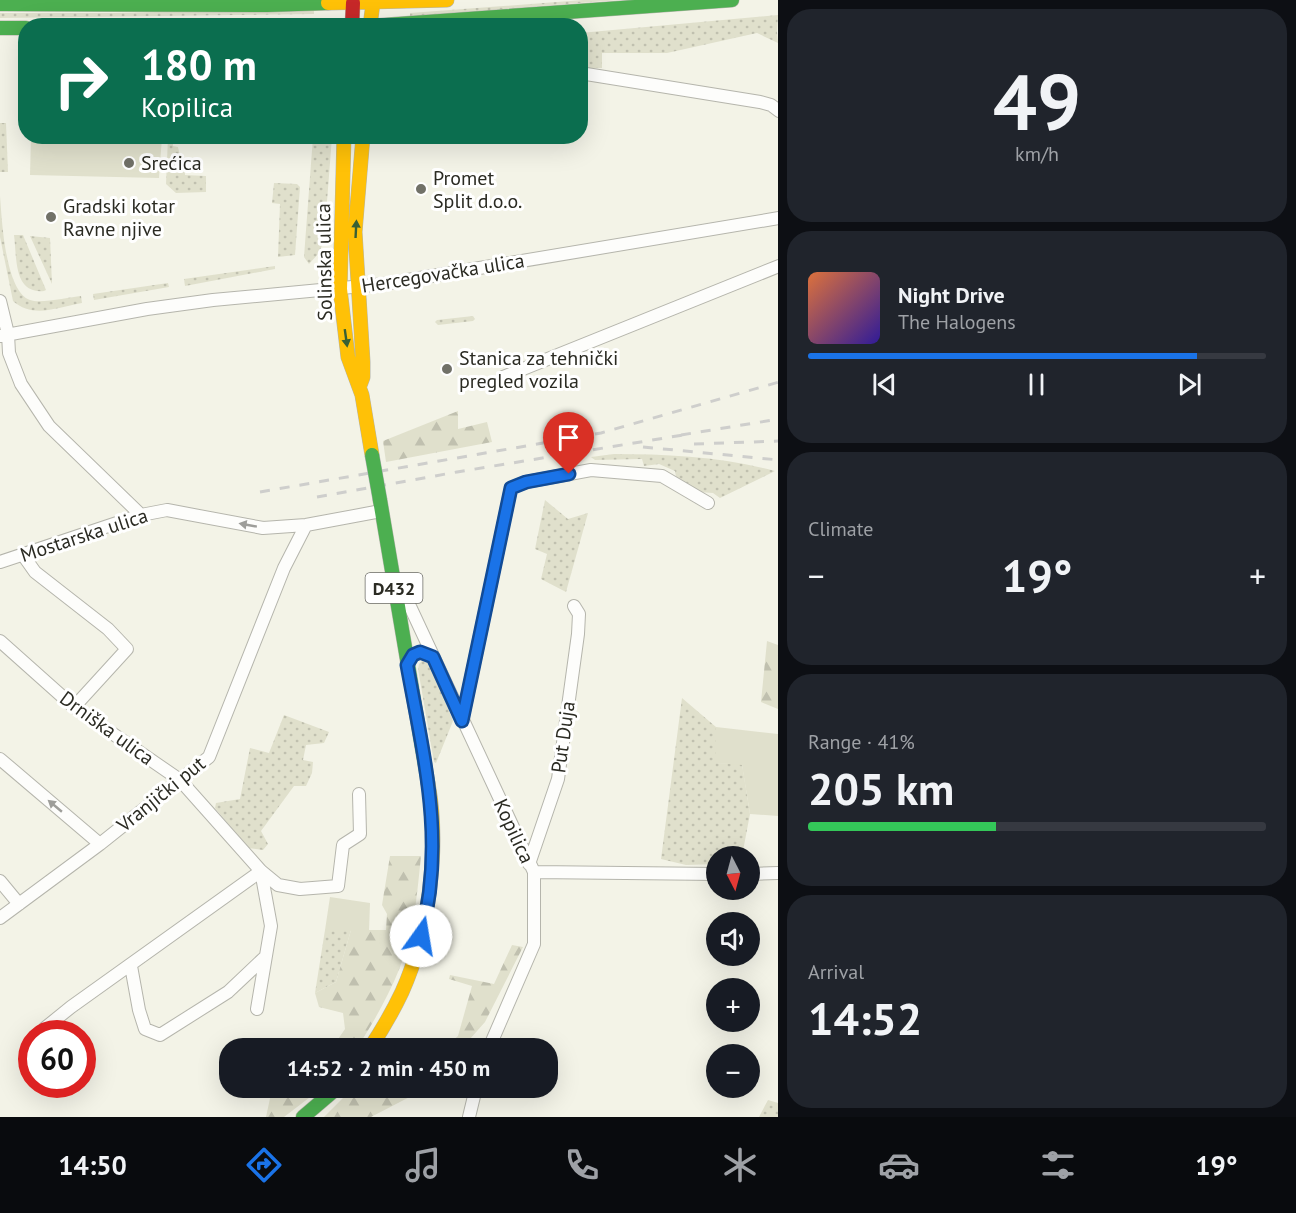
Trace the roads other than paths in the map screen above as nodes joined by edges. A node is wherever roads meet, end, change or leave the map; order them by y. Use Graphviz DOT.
graph roads {
  1 [pos="447,0"];
  2 [pos="732,0"];
  3 [pos="374,1"];
  4 [pos="354,2"];
  5 [pos="0,4"];
  6 [pos="353,18"];
  7 [pos="371,18"];
  8 [pos="488,18"];
  9 [pos="0,28"];
  10 [pos="18,28"];
  11 [pos="588,74"];
  12 [pos="778,111"];
  13 [pos="344,144"];
  14 [pos="362,144"];
  15 [pos="778,218"];
  16 [pos="778,266"];
  17 [pos="357,288"];
  18 [pos="340,289"];
  19 [pos="0,301"];
  20 [pos="4,335"];
  21 [pos="503,376"];
  22 [pos="360,385"];
  23 [pos="708,503"];
  24 [pos="381,505"];
  25 [pos="141,515"];
  26 [pos="306,525"];
  27 [pos="23,555"];
  28 [pos="0,562"];
  29 [pos="390,563"];
  30 [pos="574,606"];
  31 [pos="0,641"];
  32 [pos="433,657"];
  33 [pos="407,665"];
  34 [pos="74,707"];
  35 [pos="462,721"];
  36 [pos="0,759"];
  37 [pos="180,780"];
  38 [pos="359,794"];
  39 [pos="100,844"];
  40 [pos="532,868"];
  41 [pos="261,871"];
  42 [pos="778,873"];
  43 [pos="706,874"];
  44 [pos="760,874"];
  45 [pos="0,881"];
  46 [pos="19,904"];
  47 [pos="0,918"];
  48 [pos="265,957"];
  49 [pos="130,966"];
  50 [pos="257,1009"];
  51 [pos="55,1020"];
  52 [pos="376,1038"];
  53 [pos="493,1038"];
  54 [pos="325,1098"];
  55 [pos="474,1098"];
  56 [pos="303,1117"];
  57 [pos="469,1117"];
  1 -- 3 [label="main road"];
  2 -- 8 [label="main road"];
  3 -- 4 [label="main road"];
  3 -- 7 [label="main road"];
  4 -- 5 [label="main road"];
  4 -- 6 [label="main road"];
  9 -- 10 [label="main road"];
  11 -- 12 [label="street"];
  13 -- 18 [label="main road, Solinska ulica / D432"];
  17 -- 14 [label="main road, Solinska ulica / D432, one-way"];
  15 -- 17 [label="street, Hercegovačka ulica"];
  16 -- 21 [label="street"];
  17 -- 18 [label="street, Hercegovačka ulica"];
  17 -- 22 [label="main road, Solinska ulica / D432"];
  18 -- 20 [label="street, Hercegovačka ulica"];
  18 -- 22 [label="main road, Solinska ulica / D432, one-way"];
  19 -- 20 [label="street"];
  20 -- 25 [label="street"];
  22 -- 24 [label="main road, Solinska ulica / D432, bridge"];
  23 -- 35 [label="street"];
  24 -- 26 [label="street, Mostarska ulica"];
  24 -- 29 [label="main road, D432"];
  26 -- 25 [label="street, Mostarska ulica, one-way"];
  25 -- 27 [label="street, Mostarska ulica"];
  26 -- 37 [label="street, Vranjički put"];
  27 -- 28 [label="street, Mostarska ulica"];
  27 -- 34 [label="street"];
  29 -- 32 [label="street, Kopilica"];
  29 -- 33 [label="main road, D432"];
  30 -- 40 [label="street, Put Duja"];
  31 -- 34 [label="street, Drniška ulica"];
  32 -- 33 [label="street"];
  32 -- 35 [label="street, Kopilica"];
  33 -- 52 [label="main road, D432"];
  34 -- 37 [label="street, Drniška ulica"];
  35 -- 40 [label="street, Kopilica"];
  39 -- 36 [label="street, one-way"];
  37 -- 39 [label="street, Vranjički put"];
  37 -- 41 [label="street, Drniška ulica"];
  38 -- 41 [label="street"];
  39 -- 46 [label="street, Vranjički put"];
  40 -- 43 [label="street, Kopilica"];
  40 -- 53 [label="street"];
  41 -- 48 [label="street"];
  41 -- 49 [label="street"];
  42 -- 44 [label="street"];
  45 -- 46 [label="street"];
  46 -- 47 [label="street, Vranjički put"];
  48 -- 49 [label="street"];
  48 -- 50 [label="street"];
  49 -- 51 [label="street"];
  54 -- 56 [label="main road"];
  55 -- 57 [label="street"];
}
